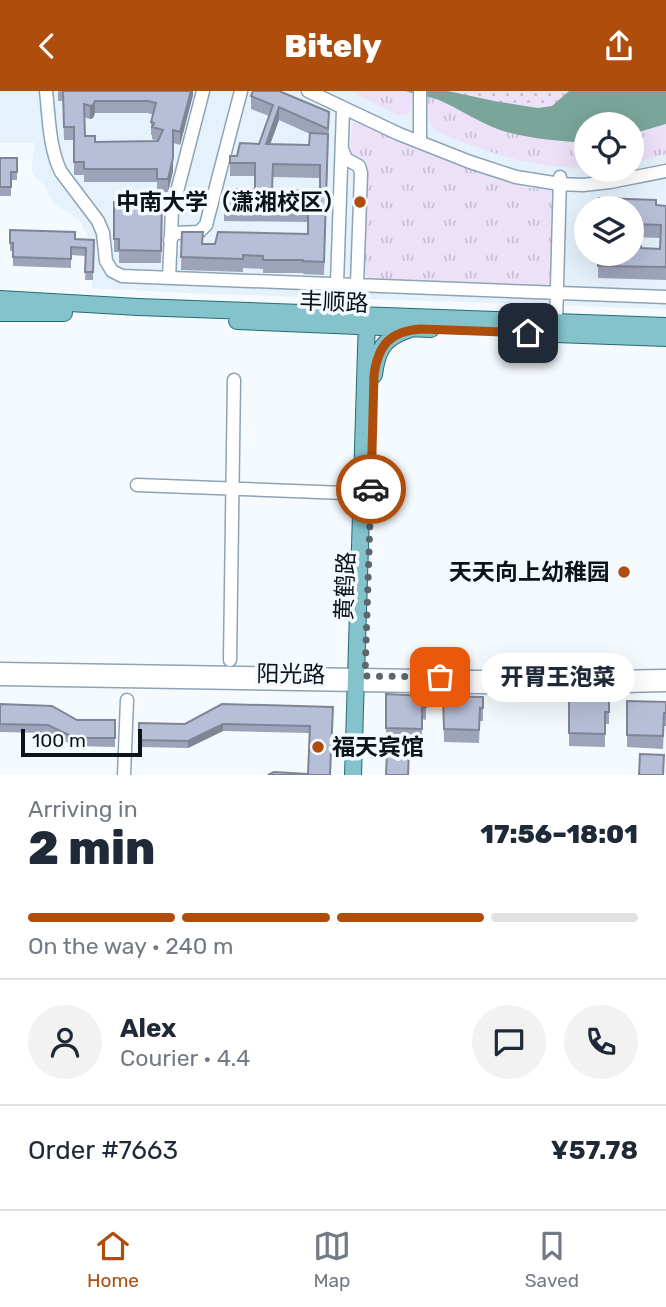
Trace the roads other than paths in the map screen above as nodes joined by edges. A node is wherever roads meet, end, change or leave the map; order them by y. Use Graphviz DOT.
graph roads {
  1 [pos="46,91"];
  2 [pos="203,91"];
  3 [pos="241,91"];
  4 [pos="308,91"];
  5 [pos="324,91"];
  6 [pos="420,91"];
  7 [pos="344,109"];
  8 [pos="420,138"];
  9 [pos="342,149"];
  10 [pos="352,162"];
  11 [pos="666,163"];
  12 [pos="341,171"];
  13 [pos="666,171"];
  14 [pos="560,180"];
  15 [pos="171,219"];
  16 [pos="182,232"];
  17 [pos="170,240"];
  18 [pos="169,278"];
  19 [pos="337,284"];
  20 [pos="357,285"];
  21 [pos="556,294"];
  22 [pos="666,297"];
  23 [pos="0,299"];
  24 [pos="0,313"];
  25 [pos="371,321"];
  26 [pos="556,323"];
  27 [pos="319,324"];
  28 [pos="666,326"];
  29 [pos="421,329"];
  30 [pos="662,338"];
  31 [pos="370,374"];
  32 [pos="234,380"];
  33 [pos="137,485"];
  34 [pos="233,488"];
  35 [pos="366,494"];
  36 [pos="230,660"];
  37 [pos="0,669"];
  38 [pos="666,676"];
  39 [pos="0,679"];
  40 [pos="360,680"];
  41 [pos="666,685"];
  42 [pos="127,700"];
  43 [pos="124,775"];
  44 [pos="353,775"];
  45 [pos="362,775"];
  1 -- 18 [label="street"];
  2 -- 15 [label="street"];
  3 -- 16 [label="street"];
  4 -- 7 [label="street"];
  5 -- 8 [label="street"];
  6 -- 8 [label="street"];
  7 -- 8 [label="street"];
  7 -- 9 [label="street"];
  8 -- 14 [label="street"];
  9 -- 10 [label="street"];
  9 -- 12 [label="street"];
  10 -- 12 [label="street"];
  10 -- 20 [label="street"];
  11 -- 14 [label="street"];
  12 -- 19 [label="street"];
  13 -- 14 [label="street"];
  14 -- 21 [label="street"];
  15 -- 16 [label="street"];
  15 -- 17 [label="street"];
  16 -- 17 [label="street"];
  17 -- 18 [label="street"];
  18 -- 19 [label="street"];
  19 -- 20 [label="street"];
  20 -- 21 [label="street"];
  21 -- 22 [label="street"];
  21 -- 26 [label="street"];
  23 -- 25 [label="main road"];
  24 -- 27 [label="main road, 丰顺路"];
  25 -- 26 [label="main road"];
  25 -- 27 [label="main road, 丰顺路"];
  25 -- 29 [label="main road, 丰顺路"];
  25 -- 31 [label="main road, 黄鹤路"];
  26 -- 28 [label="main road"];
  27 -- 31 [label="main road"];
  29 -- 30 [label="main road, 丰顺路"];
  29 -- 31 [label="main road"];
  31 -- 35 [label="main road, 黄鹤路"];
  32 -- 34 [label="street"];
  33 -- 34 [label="street"];
  34 -- 35 [label="street"];
  34 -- 36 [label="street"];
  35 -- 40 [label="main road, 黄鹤路"];
  37 -- 40 [label="street, 阳光路"];
  38 -- 40 [label="street, 阳光路"];
  39 -- 40 [label="street, 阳光路"];
  40 -- 41 [label="street, 阳光路"];
  40 -- 44 [label="main road"];
  40 -- 45 [label="main road, 黄鹤路"];
  42 -- 43 [label="street"];
}
